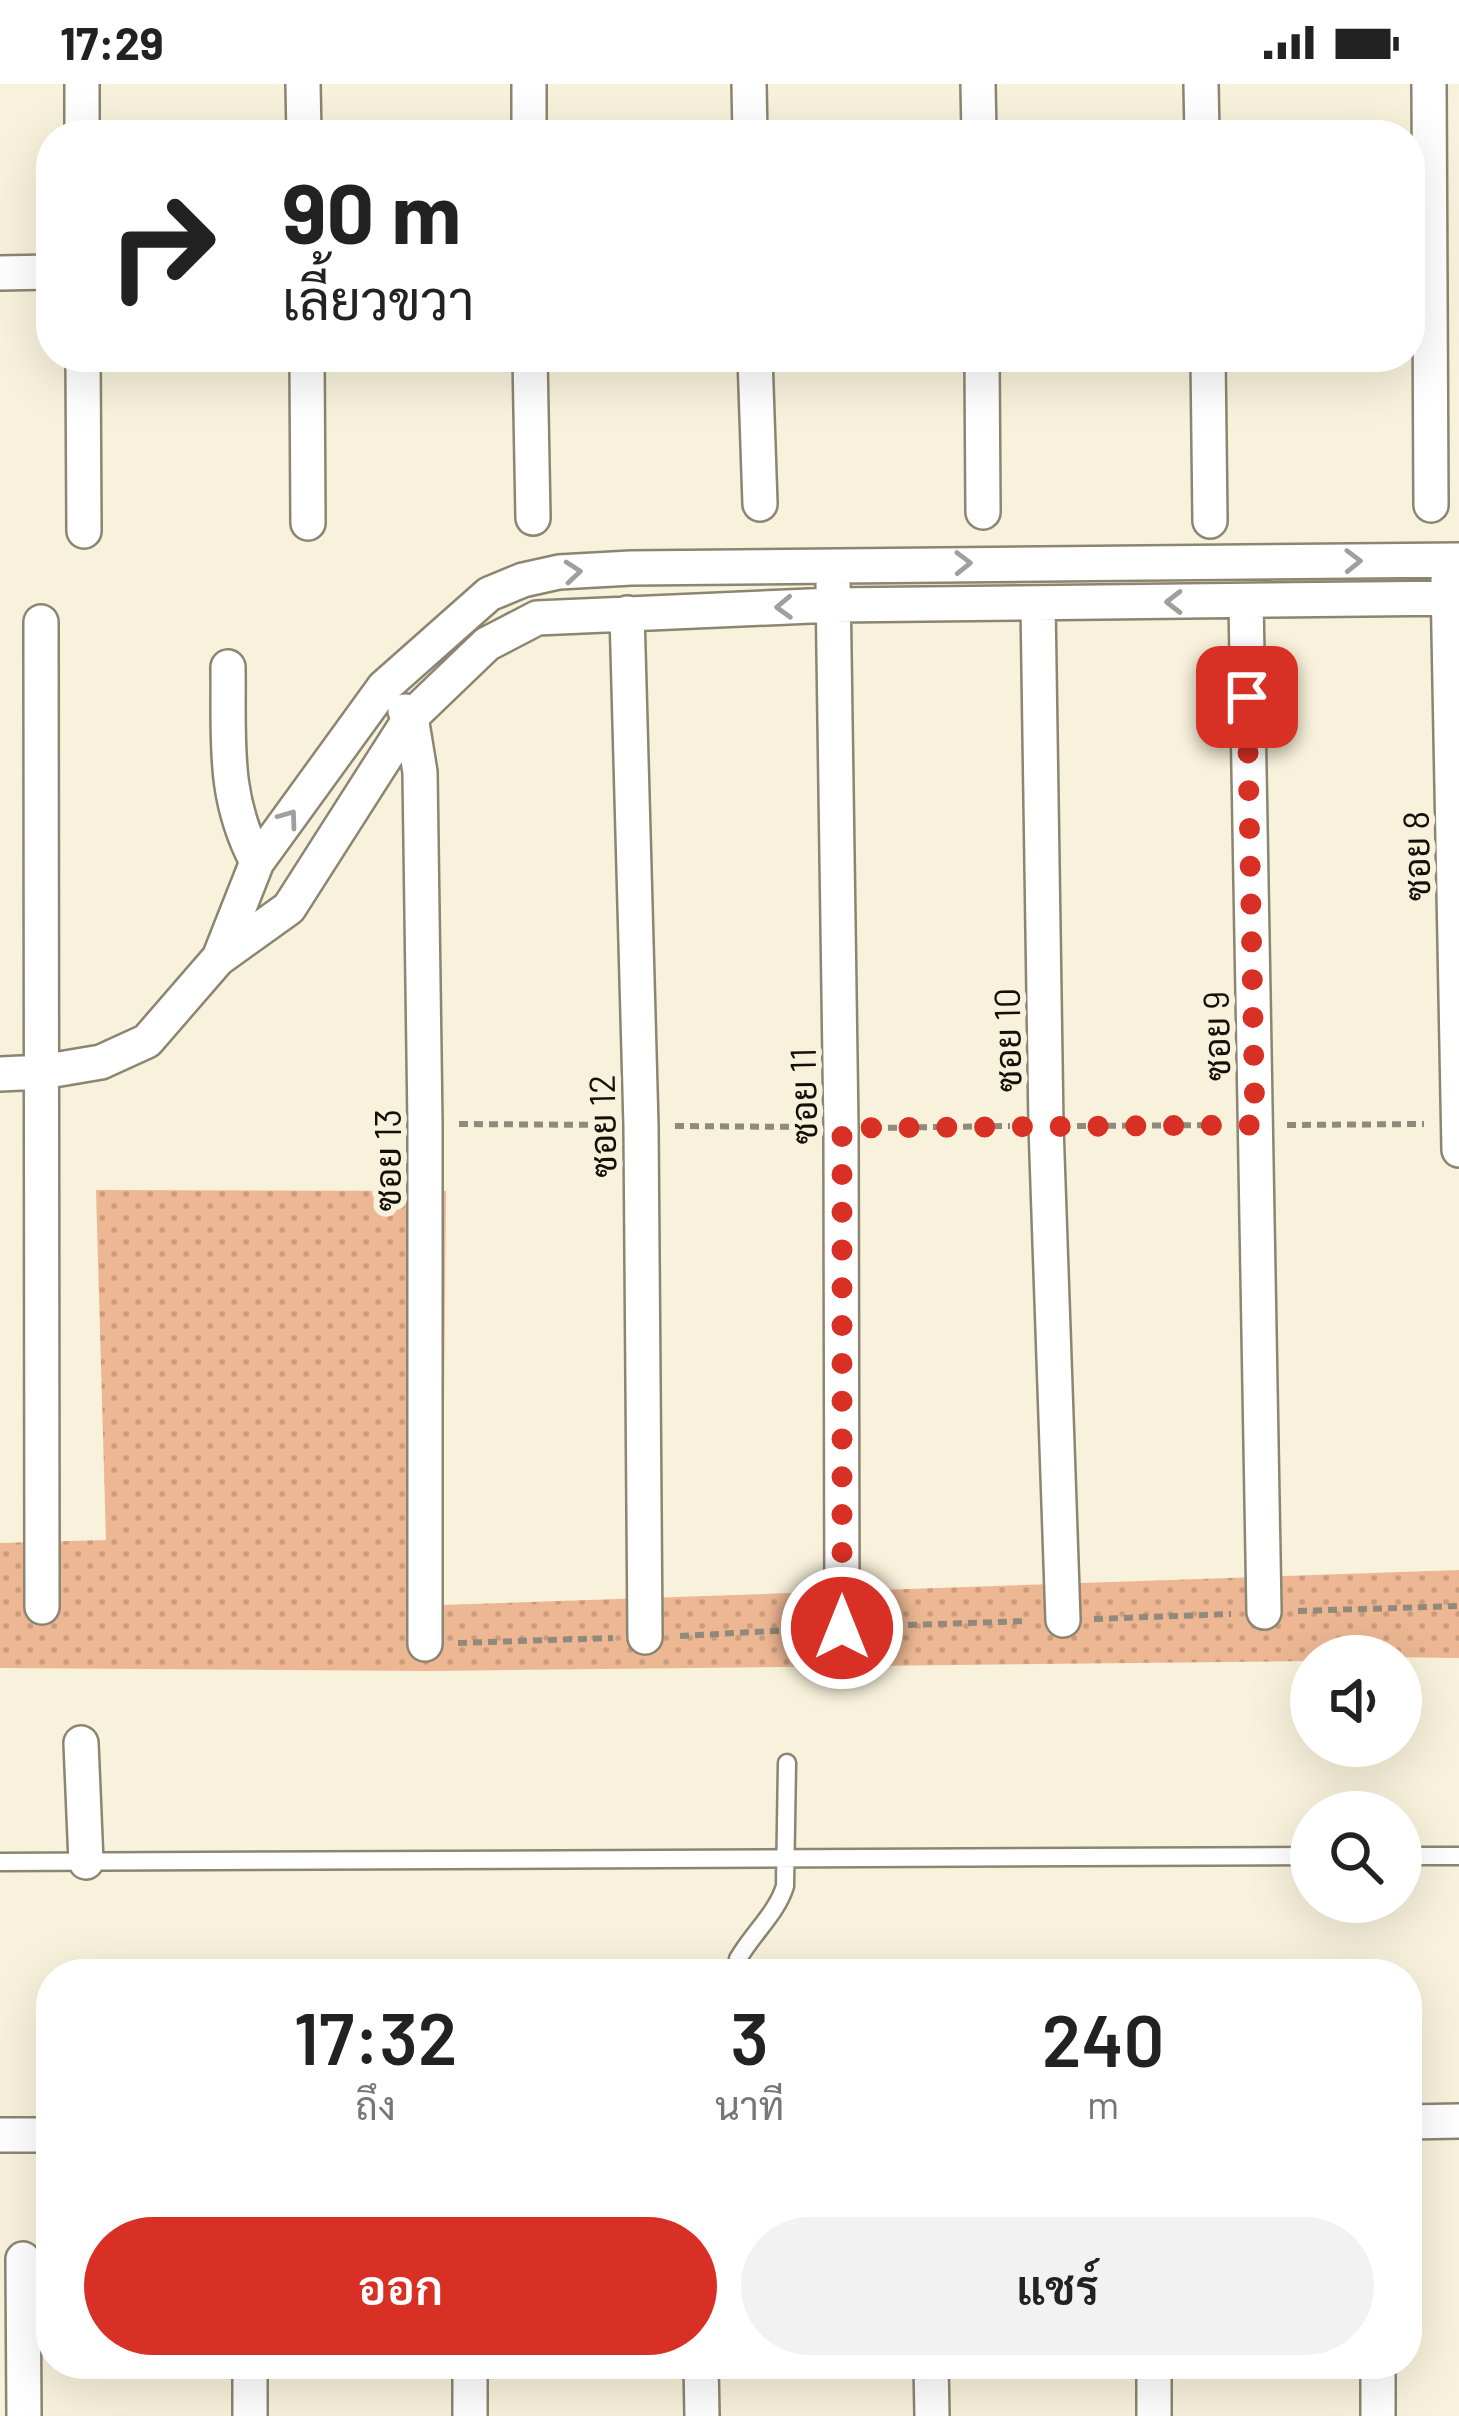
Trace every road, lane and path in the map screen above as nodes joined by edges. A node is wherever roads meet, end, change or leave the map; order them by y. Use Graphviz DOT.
graph roads {
  1 [pos="82,84"];
  2 [pos="303,84"];
  3 [pos="529,84"];
  4 [pos="749,84"];
  5 [pos="978,84"];
  6 [pos="1201,84"];
  7 [pos="1430,84"];
  8 [pos="82,120"];
  9 [pos="304,120"];
  10 [pos="529,120"];
  11 [pos="750,120"];
  12 [pos="979,120"];
  13 [pos="1202,120"];
  14 [pos="1434,252"];
  15 [pos="36,272"];
  16 [pos="0,273"];
  17 [pos="83,372"];
  18 [pos="307,372"];
  19 [pos="530,372"];
  20 [pos="756,372"];
  21 [pos="982,372"];
  22 [pos="1208,372"];
  23 [pos="760,504"];
  24 [pos="1431,505"];
  25 [pos="982,512"];
  26 [pos="533,518"];
  27 [pos="1210,521"];
  28 [pos="308,523"];
  29 [pos="84,531"];
  30 [pos="1453,560"];
  31 [pos="832,565"];
  32 [pos="1454,598"];
  33 [pos="1246,602"];
  34 [pos="1038,603"];
  35 [pos="833,605"];
  36 [pos="627,613"];
  37 [pos="41,622"];
  38 [pos="228,668"];
  39 [pos="384,687"];
  40 [pos="411,717"];
  41 [pos="257,862"];
  42 [pos="218,959"];
  43 [pos="42,1072"];
  44 [pos="0,1074"];
  45 [pos="425,1124"];
  46 [pos="1458,1124"];
  47 [pos="1255,1125"];
  48 [pos="641,1126"];
  49 [pos="1046,1126"];
  50 [pos="842,1128"];
  51 [pos="1459,1150"];
  52 [pos="1459,1606"];
  53 [pos="42,1607"];
  54 [pos="1264,1612"];
  55 [pos="1063,1620"];
  56 [pos="842,1628"];
  57 [pos="645,1637"];
  58 [pos="425,1644"];
  59 [pos="81,1743"];
  60 [pos="787,1763"];
  61 [pos="1290,1856"];
  62 [pos="1422,1856"];
  63 [pos="1459,1856"];
  64 [pos="786,1857"];
  65 [pos="0,1862"];
  66 [pos="86,1862"];
  67 [pos="738,1959"];
  68 [pos="1459,2121"];
  69 [pos="1422,2122"];
  70 [pos="36,2134"];
  71 [pos="0,2135"];
  72 [pos="23,2260"];
  73 [pos="250,2379"];
  74 [pos="470,2379"];
  75 [pos="701,2379"];
  76 [pos="931,2379"];
  77 [pos="1154,2379"];
  78 [pos="1378,2379"];
  79 [pos="23,2416"];
  80 [pos="250,2416"];
  81 [pos="470,2416"];
  82 [pos="702,2416"];
  83 [pos="932,2416"];
  84 [pos="1154,2416"];
  85 [pos="1378,2416"];
  1 -- 8 [label="street"];
  2 -- 9 [label="street"];
  3 -- 10 [label="street"];
  4 -- 11 [label="street"];
  5 -- 12 [label="street"];
  6 -- 13 [label="street"];
  7 -- 14 [label="street"];
  14 -- 24 [label="street"];
  15 -- 16 [label="street"];
  17 -- 29 [label="street"];
  18 -- 28 [label="street"];
  19 -- 26 [label="street"];
  20 -- 23 [label="street"];
  21 -- 25 [label="street"];
  22 -- 27 [label="street"];
  31 -- 30 [label="street, one-way"];
  30 -- 32 [label="street, ซอย 8"];
  31 -- 35 [label="street, ซอย 11"];
  39 -- 31 [label="street, one-way"];
  32 -- 33 [label="street"];
  32 -- 46 [label="street, ซอย 8"];
  33 -- 34 [label="street, one-way"];
  33 -- 47 [label="street, ซอย 9"];
  34 -- 35 [label="street"];
  34 -- 49 [label="street, ซอย 10"];
  35 -- 36 [label="street, one-way"];
  35 -- 50 [label="street, ซอย 11"];
  36 -- 40 [label="street"];
  36 -- 48 [label="street, ซอย 12"];
  37 -- 43 [label="street"];
  38 -- 41 [label="street"];
  39 -- 40 [label="street"];
  41 -- 39 [label="street, one-way"];
  40 -- 42 [label="street"];
  40 -- 45 [label="street, ซอย 13"];
  41 -- 42 [label="street"];
  42 -- 43 [label="street"];
  43 -- 44 [label="street"];
  43 -- 53 [label="street"];
  45 -- 48 [label="path"];
  45 -- 58 [label="street, ซอย 13"];
  46 -- 47 [label="path"];
  46 -- 51 [label="street, ซอย 8"];
  47 -- 49 [label="path"];
  47 -- 54 [label="street, ซอย 9"];
  48 -- 50 [label="path"];
  48 -- 57 [label="street, ซอย 12"];
  49 -- 50 [label="path"];
  49 -- 55 [label="street, ซอย 10"];
  50 -- 56 [label="street, ซอย 11"];
  52 -- 54 [label="path"];
  54 -- 55 [label="path"];
  55 -- 56 [label="path"];
  56 -- 57 [label="path"];
  57 -- 58 [label="path"];
  59 -- 66 [label="street"];
  60 -- 64 [label="lane"];
  61 -- 64 [label="lane"];
  62 -- 63 [label="lane"];
  64 -- 66 [label="lane"];
  64 -- 67 [label="lane"];
  65 -- 66 [label="lane"];
  68 -- 69 [label="street"];
  70 -- 71 [label="street"];
  72 -- 79 [label="street"];
  73 -- 80 [label="street"];
  74 -- 81 [label="street"];
  75 -- 82 [label="street"];
  76 -- 83 [label="street"];
  77 -- 84 [label="street"];
  78 -- 85 [label="street"];
}
